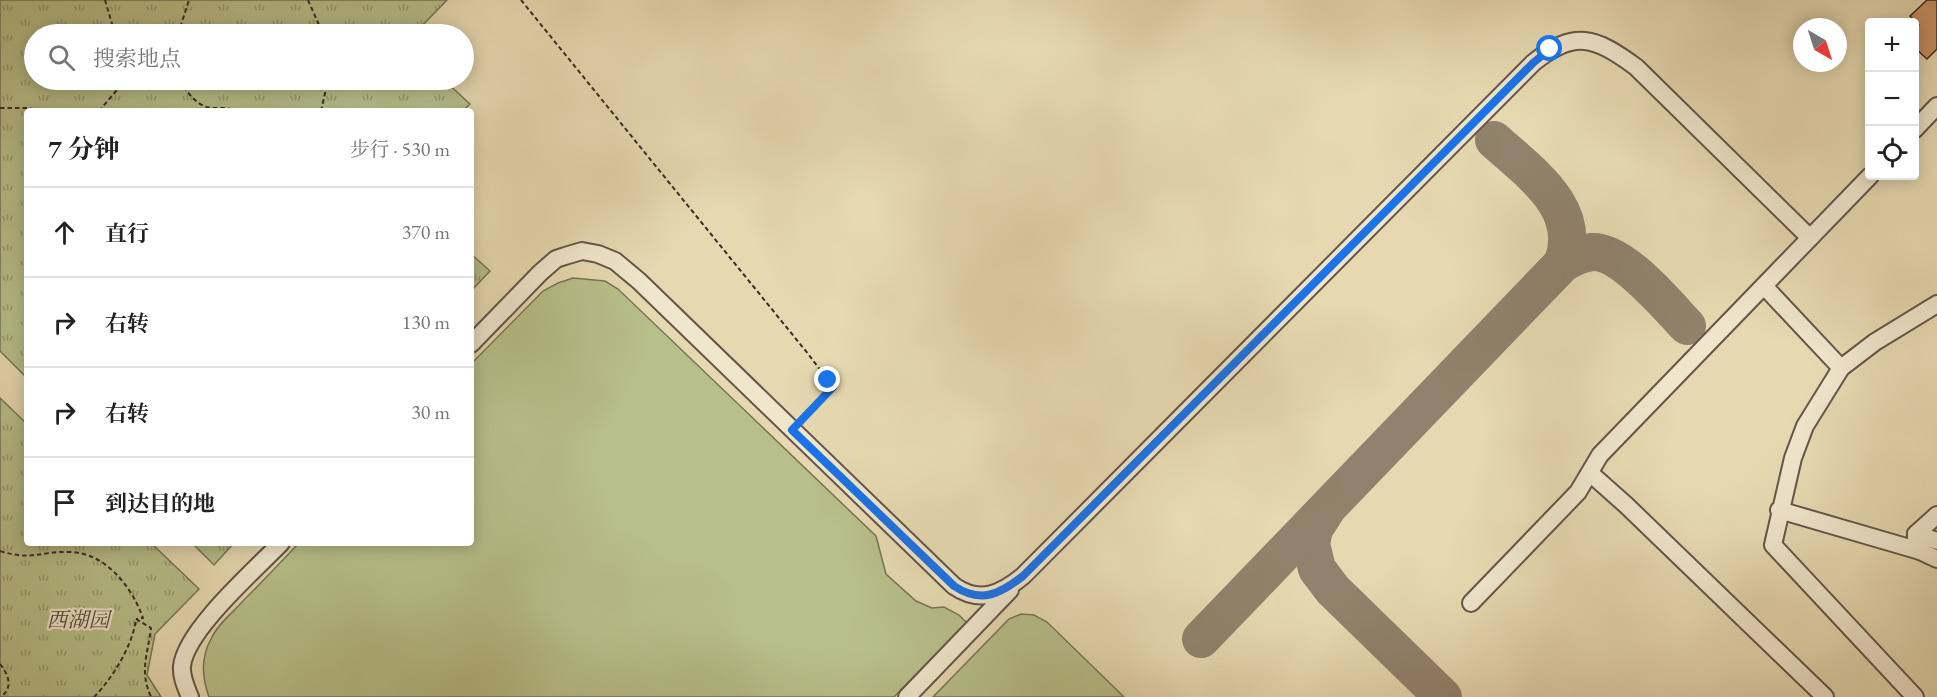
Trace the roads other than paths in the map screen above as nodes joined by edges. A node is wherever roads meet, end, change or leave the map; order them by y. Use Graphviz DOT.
graph roads {
  1 [pos="1937,106"];
  2 [pos="1918,126"];
  3 [pos="1866,180"];
  4 [pos="1810,238"];
  5 [pos="1764,286"];
  6 [pos="1937,304"];
  7 [pos="474,341"];
  8 [pos="1841,368"];
  9 [pos="1590,473"];
  10 [pos="1779,510"];
  11 [pos="1937,515"];
  12 [pos="1916,534"];
  13 [pos="1937,541"];
  14 [pos="277,546"];
  15 [pos="1920,551"];
  16 [pos="1937,559"];
  17 [pos="1023,576"];
  18 [pos="1471,603"];
  19 [pos="190,697"];
  20 [pos="907,697"];
  21 [pos="1825,697"];
  22 [pos="1916,697"];
  1 -- 2 [label="lane"];
  3 -- 4 [label="lane"];
  4 -- 5 [label="lane"];
  4 -- 17 [label="lane"];
  5 -- 8 [label="lane"];
  5 -- 9 [label="lane"];
  6 -- 8 [label="lane"];
  7 -- 17 [label="lane"];
  8 -- 10 [label="lane"];
  9 -- 18 [label="lane"];
  9 -- 21 [label="lane"];
  10 -- 15 [label="lane"];
  10 -- 22 [label="lane"];
  11 -- 12 [label="lane"];
  12 -- 13 [label="lane"];
  12 -- 15 [label="lane"];
  14 -- 19 [label="lane"];
  15 -- 16 [label="lane"];
  17 -- 20 [label="lane"];
}
